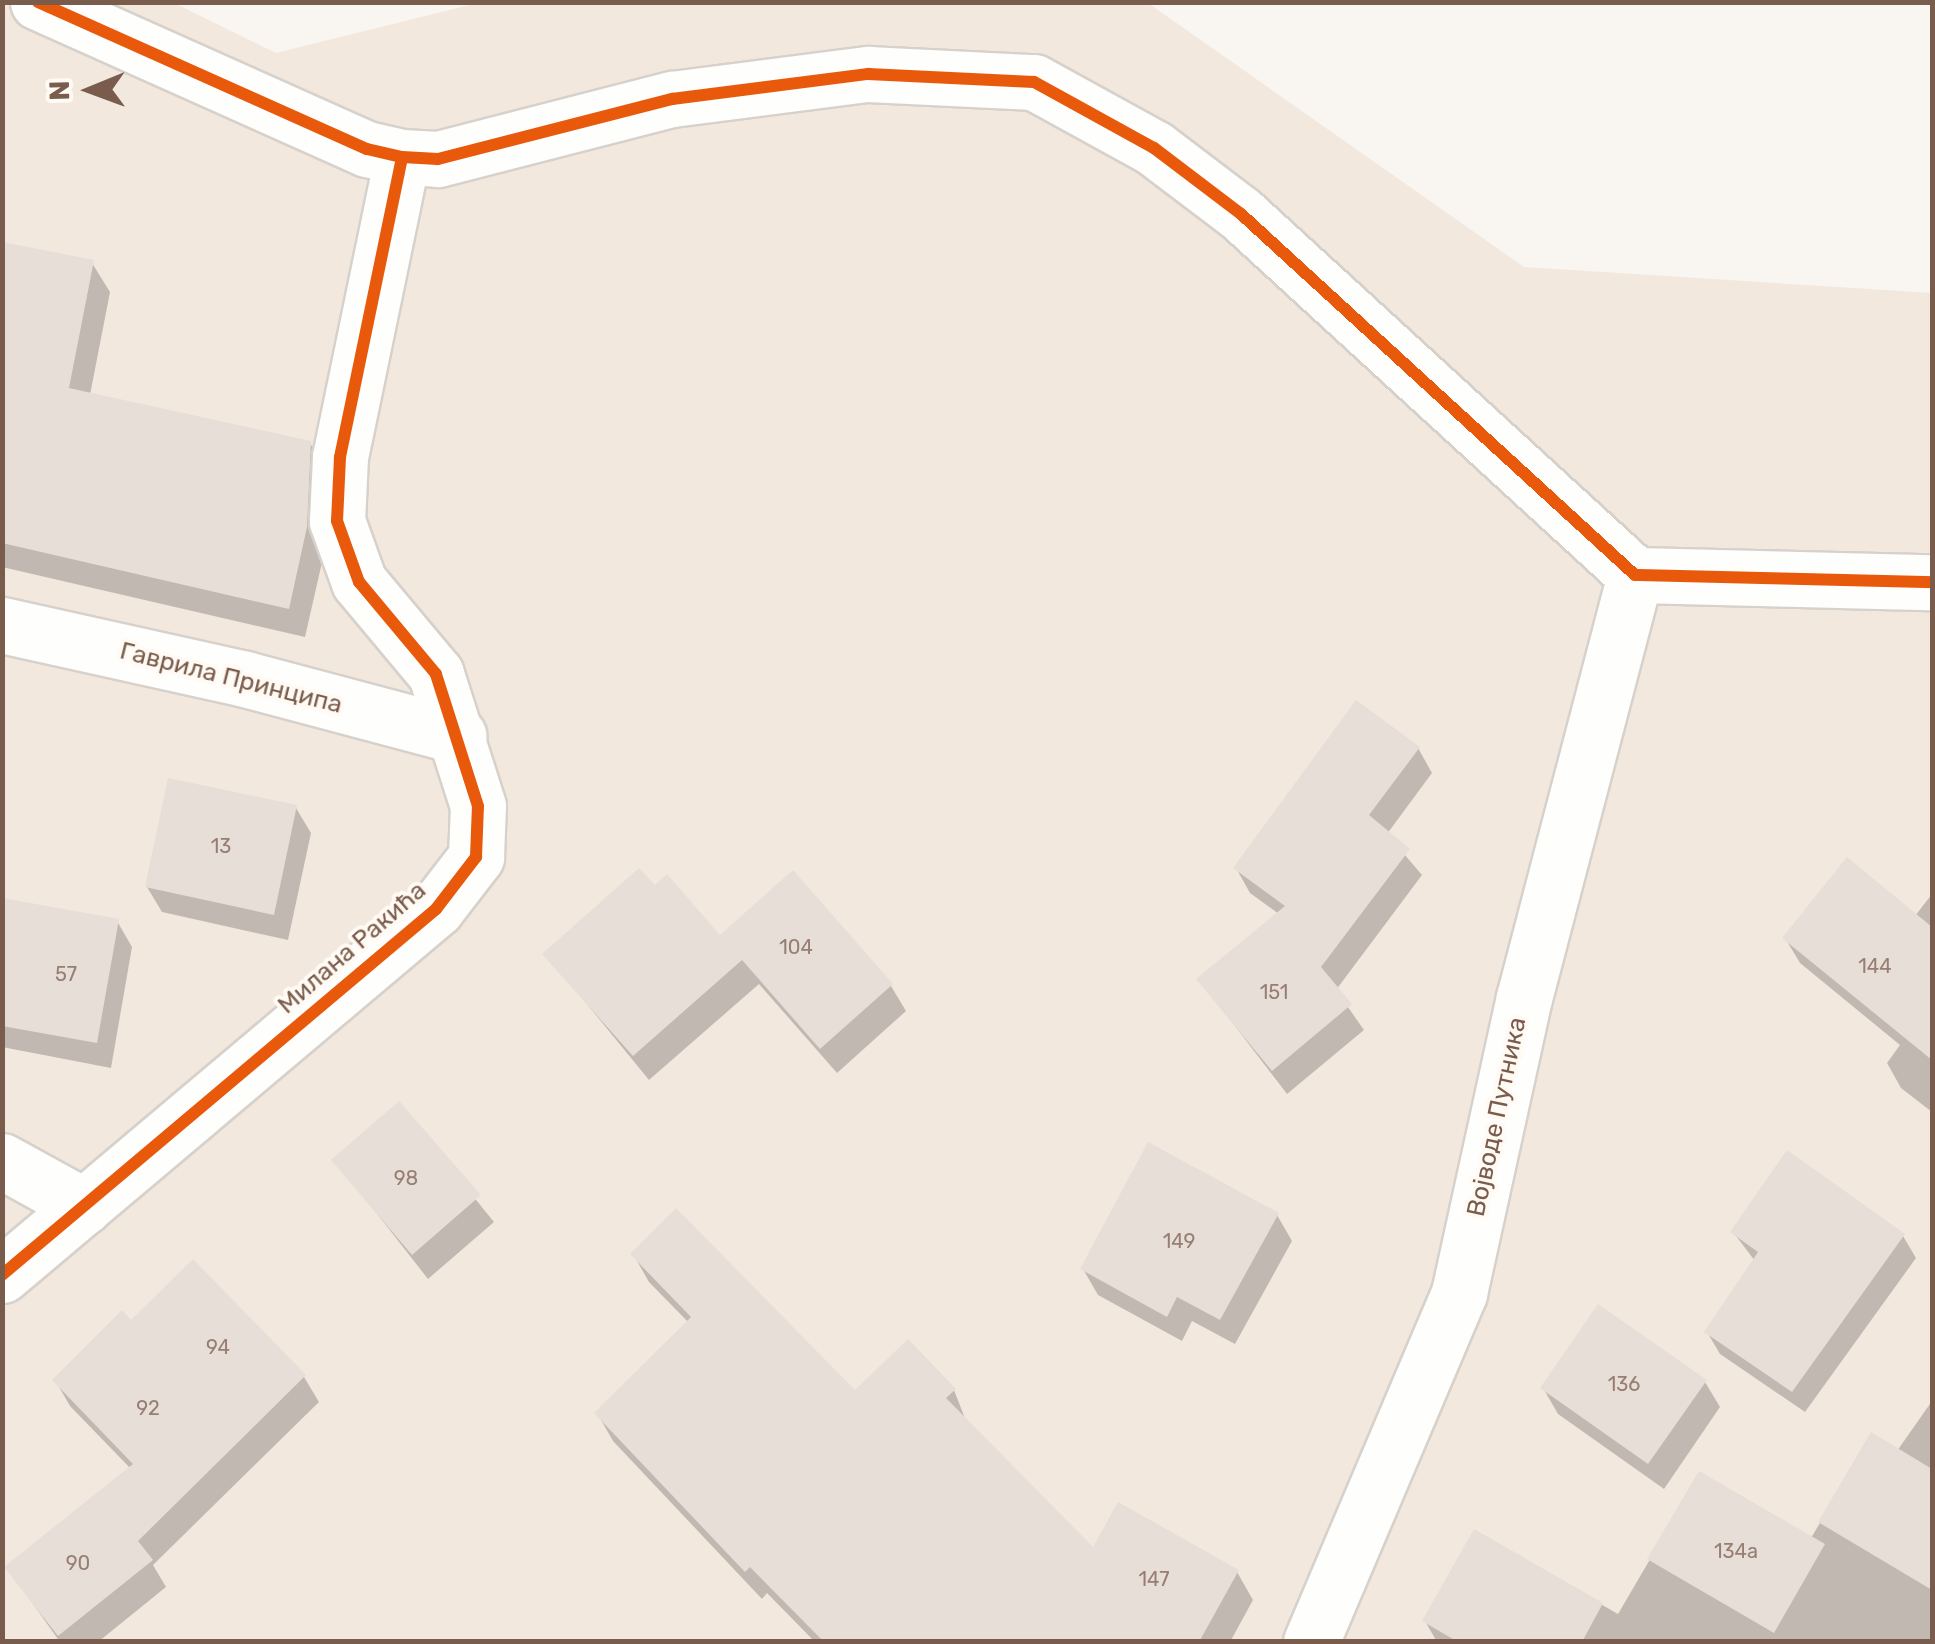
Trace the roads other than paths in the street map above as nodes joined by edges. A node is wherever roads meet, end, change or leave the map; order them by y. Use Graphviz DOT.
graph roads {
  1 [pos="38,2"];
  2 [pos="402,158"];
  3 [pos="1635,575"];
  4 [pos="1932,582"];
  5 [pos="2,625"];
  6 [pos="458,736"];
  7 [pos="2,1161"];
  8 [pos="84,1206"];
  9 [pos="2,1274"];
  10 [pos="1311,1642"];
  1 -- 2 [label="street"];
  2 -- 3 [label="street"];
  2 -- 6 [label="street, Милана Ракића"];
  3 -- 4 [label="street"];
  3 -- 10 [label="street, Војводе Путника"];
  5 -- 6 [label="street, Гаврила Принципа"];
  6 -- 8 [label="street, Милана Ракића"];
  7 -- 8 [label="street"];
  8 -- 9 [label="street, Милана Ракића"];
}
